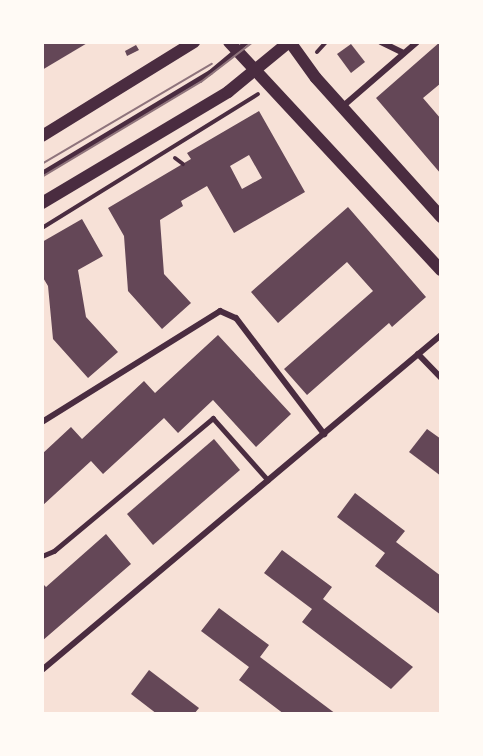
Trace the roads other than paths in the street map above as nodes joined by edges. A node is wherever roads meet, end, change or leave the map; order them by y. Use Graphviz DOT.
graph roads {
  1 [pos="194,42"];
  2 [pos="290,42"];
  3 [pos="381,42"];
  4 [pos="417,42"];
  5 [pos="237,45"];
  6 [pos="404,53"];
  7 [pos="258,69"];
  8 [pos="342,107"];
  9 [pos="42,136"];
  10 [pos="42,172"];
  11 [pos="42,203"];
  12 [pos="441,217"];
  13 [pos="441,270"];
  14 [pos="441,335"];
  15 [pos="418,354"];
  16 [pos="441,378"];
  17 [pos="42,422"];
  18 [pos="324,434"];
  19 [pos="268,480"];
  20 [pos="42,556"];
  21 [pos="43,667"];
  1 -- 9 [label="main road"];
  2 -- 7 [label="main road"];
  2 -- 8 [label="main road"];
  3 -- 6 [label="street"];
  4 -- 6 [label="street"];
  5 -- 7 [label="main road"];
  5 -- 10 [label="lane"];
  6 -- 8 [label="street"];
  7 -- 11 [label="main road"];
  7 -- 13 [label="main road"];
  8 -- 12 [label="main road"];
  14 -- 15 [label="street"];
  15 -- 16 [label="street"];
  15 -- 18 [label="street"];
  17 -- 18 [label="street"];
  18 -- 19 [label="street"];
  19 -- 20 [label="lane"];
  19 -- 21 [label="street"];
}
